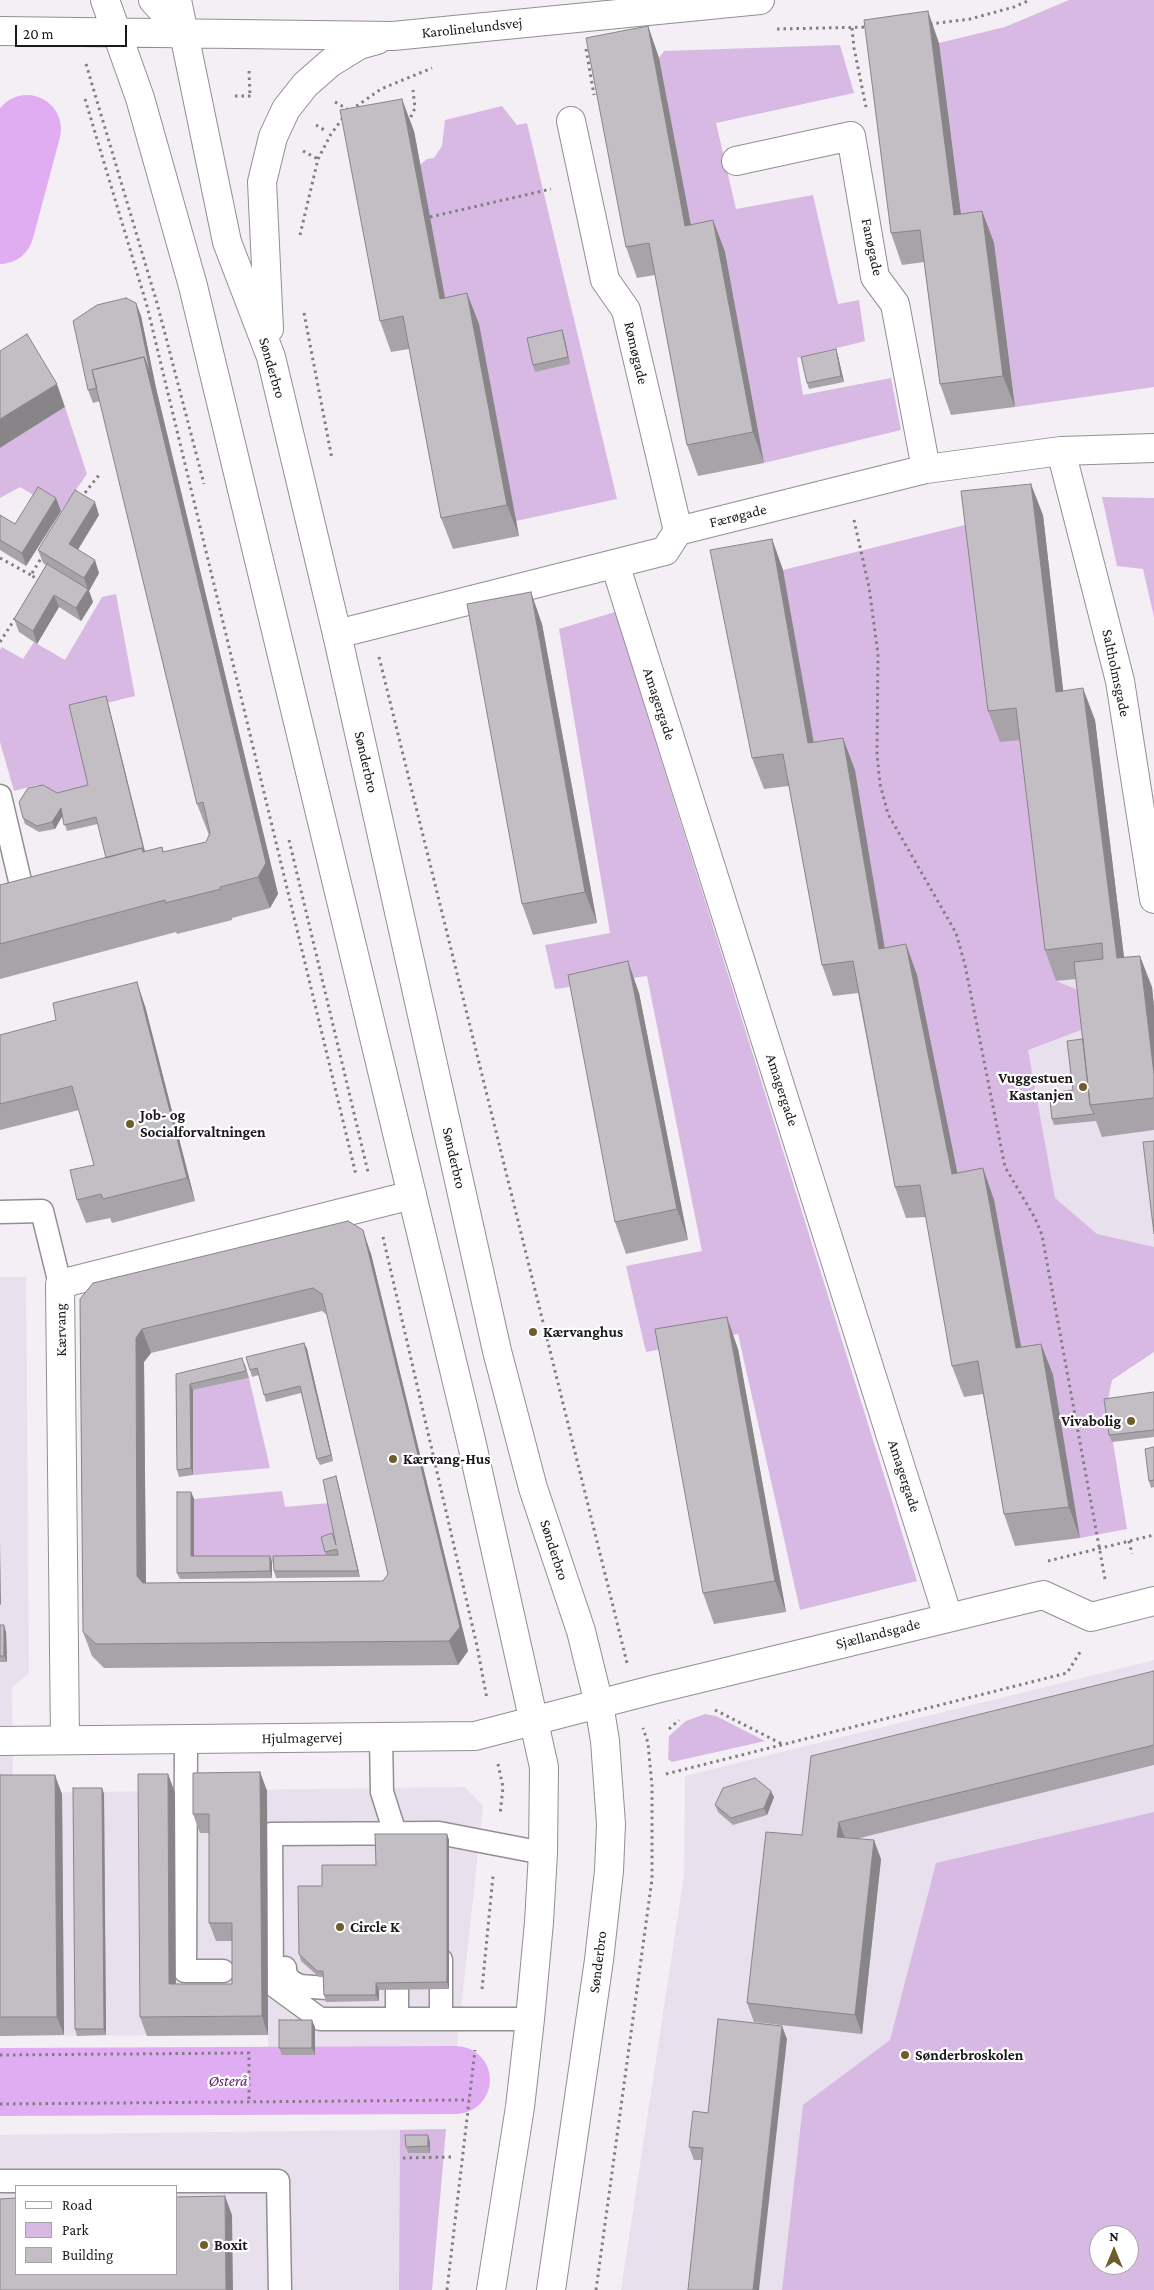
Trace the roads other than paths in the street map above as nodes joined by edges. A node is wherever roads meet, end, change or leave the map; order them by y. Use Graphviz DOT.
graph roads {
  1 [pos="105,0"];
  2 [pos="119,0"];
  3 [pos="153,0"];
  4 [pos="177,0"];
  5 [pos="760,0"];
  6 [pos="0,31"];
  7 [pos="117,33"];
  8 [pos="184,34"];
  9 [pos="393,36"];
  10 [pos="571,121"];
  11 [pos="736,161"];
  12 [pos="271,357"];
  13 [pos="1154,448"];
  14 [pos="1061,451"];
  15 [pos="926,469"];
  16 [pos="678,531"];
  17 [pos="615,564"];
  18 [pos="337,634"];
  19 [pos="0,796"];
  20 [pos="21,885"];
  21 [pos="1154,899"];
  22 [pos="412,1195"];
  23 [pos="0,1212"];
  24 [pos="60,1284"];
  25 [pos="1154,1601"];
  26 [pos="948,1617"];
  27 [pos="599,1704"];
  28 [pos="533,1721"];
  29 [pos="382,1737"];
  30 [pos="186,1739"];
  31 [pos="65,1740"];
  32 [pos="0,1741"];
  33 [pos="395,1833"];
  34 [pos="283,1834"];
  35 [pos="543,1854"];
  36 [pos="396,1871"];
  37 [pos="396,1938"];
  38 [pos="440,1940"];
  39 [pos="223,1971"];
  40 [pos="326,1988"];
  41 [pos="397,2019"];
  42 [pos="441,2019"];
  43 [pos="530,2019"];
  44 [pos="0,2181"];
  45 [pos="280,2290"];
  46 [pos="491,2290"];
  47 [pos="551,2290"];
  1 -- 7 [label="street"];
  2 -- 7 [label="street"];
  3 -- 8 [label="street"];
  4 -- 8 [label="street, Sønderbro"];
  5 -- 9 [label="street, Karolinelundsvej"];
  6 -- 7 [label="street, Karolinelundsvej"];
  7 -- 8 [label="street, Karolinelundsvej"];
  7 -- 22 [label="street"];
  8 -- 9 [label="street, Karolinelundsvej"];
  8 -- 12 [label="street, Sønderbro"];
  9 -- 12 [label="street"];
  10 -- 16 [label="street, Rømøgade"];
  11 -- 15 [label="street, Fanøgade"];
  12 -- 18 [label="street, Sønderbro"];
  13 -- 14 [label="street, Færøgade"];
  14 -- 15 [label="street, Færøgade"];
  14 -- 21 [label="street, Saltholmsgade"];
  15 -- 16 [label="street, Færøgade"];
  16 -- 17 [label="street"];
  17 -- 18 [label="street"];
  17 -- 26 [label="street, Amagergade"];
  18 -- 27 [label="street, Sønderbro"];
  19 -- 20 [label="lane"];
  22 -- 24 [label="street, Kærvang"];
  22 -- 28 [label="street"];
  23 -- 24 [label="lane"];
  24 -- 31 [label="street, Kærvang"];
  25 -- 26 [label="street, Sjællandsgade"];
  26 -- 27 [label="street, Sjællandsgade"];
  27 -- 28 [label="street, Hjulmagervej"];
  27 -- 47 [label="street, Sønderbro"];
  28 -- 29 [label="street, Hjulmagervej"];
  28 -- 35 [label="street"];
  29 -- 30 [label="street, Hjulmagervej"];
  29 -- 33 [label="lane"];
  30 -- 31 [label="street, Hjulmagervej"];
  30 -- 39 [label="lane"];
  31 -- 32 [label="street, Hjulmagervej"];
  33 -- 34 [label="lane"];
  33 -- 35 [label="lane"];
  33 -- 36 [label="lane"];
  34 -- 40 [label="lane"];
  34 -- 41 [label="lane"];
  35 -- 43 [label="street"];
  37 -- 41 [label="lane"];
  38 -- 42 [label="lane"];
  41 -- 42 [label="lane"];
  42 -- 43 [label="lane"];
  43 -- 46 [label="street"];
  44 -- 45 [label="lane"];
}
